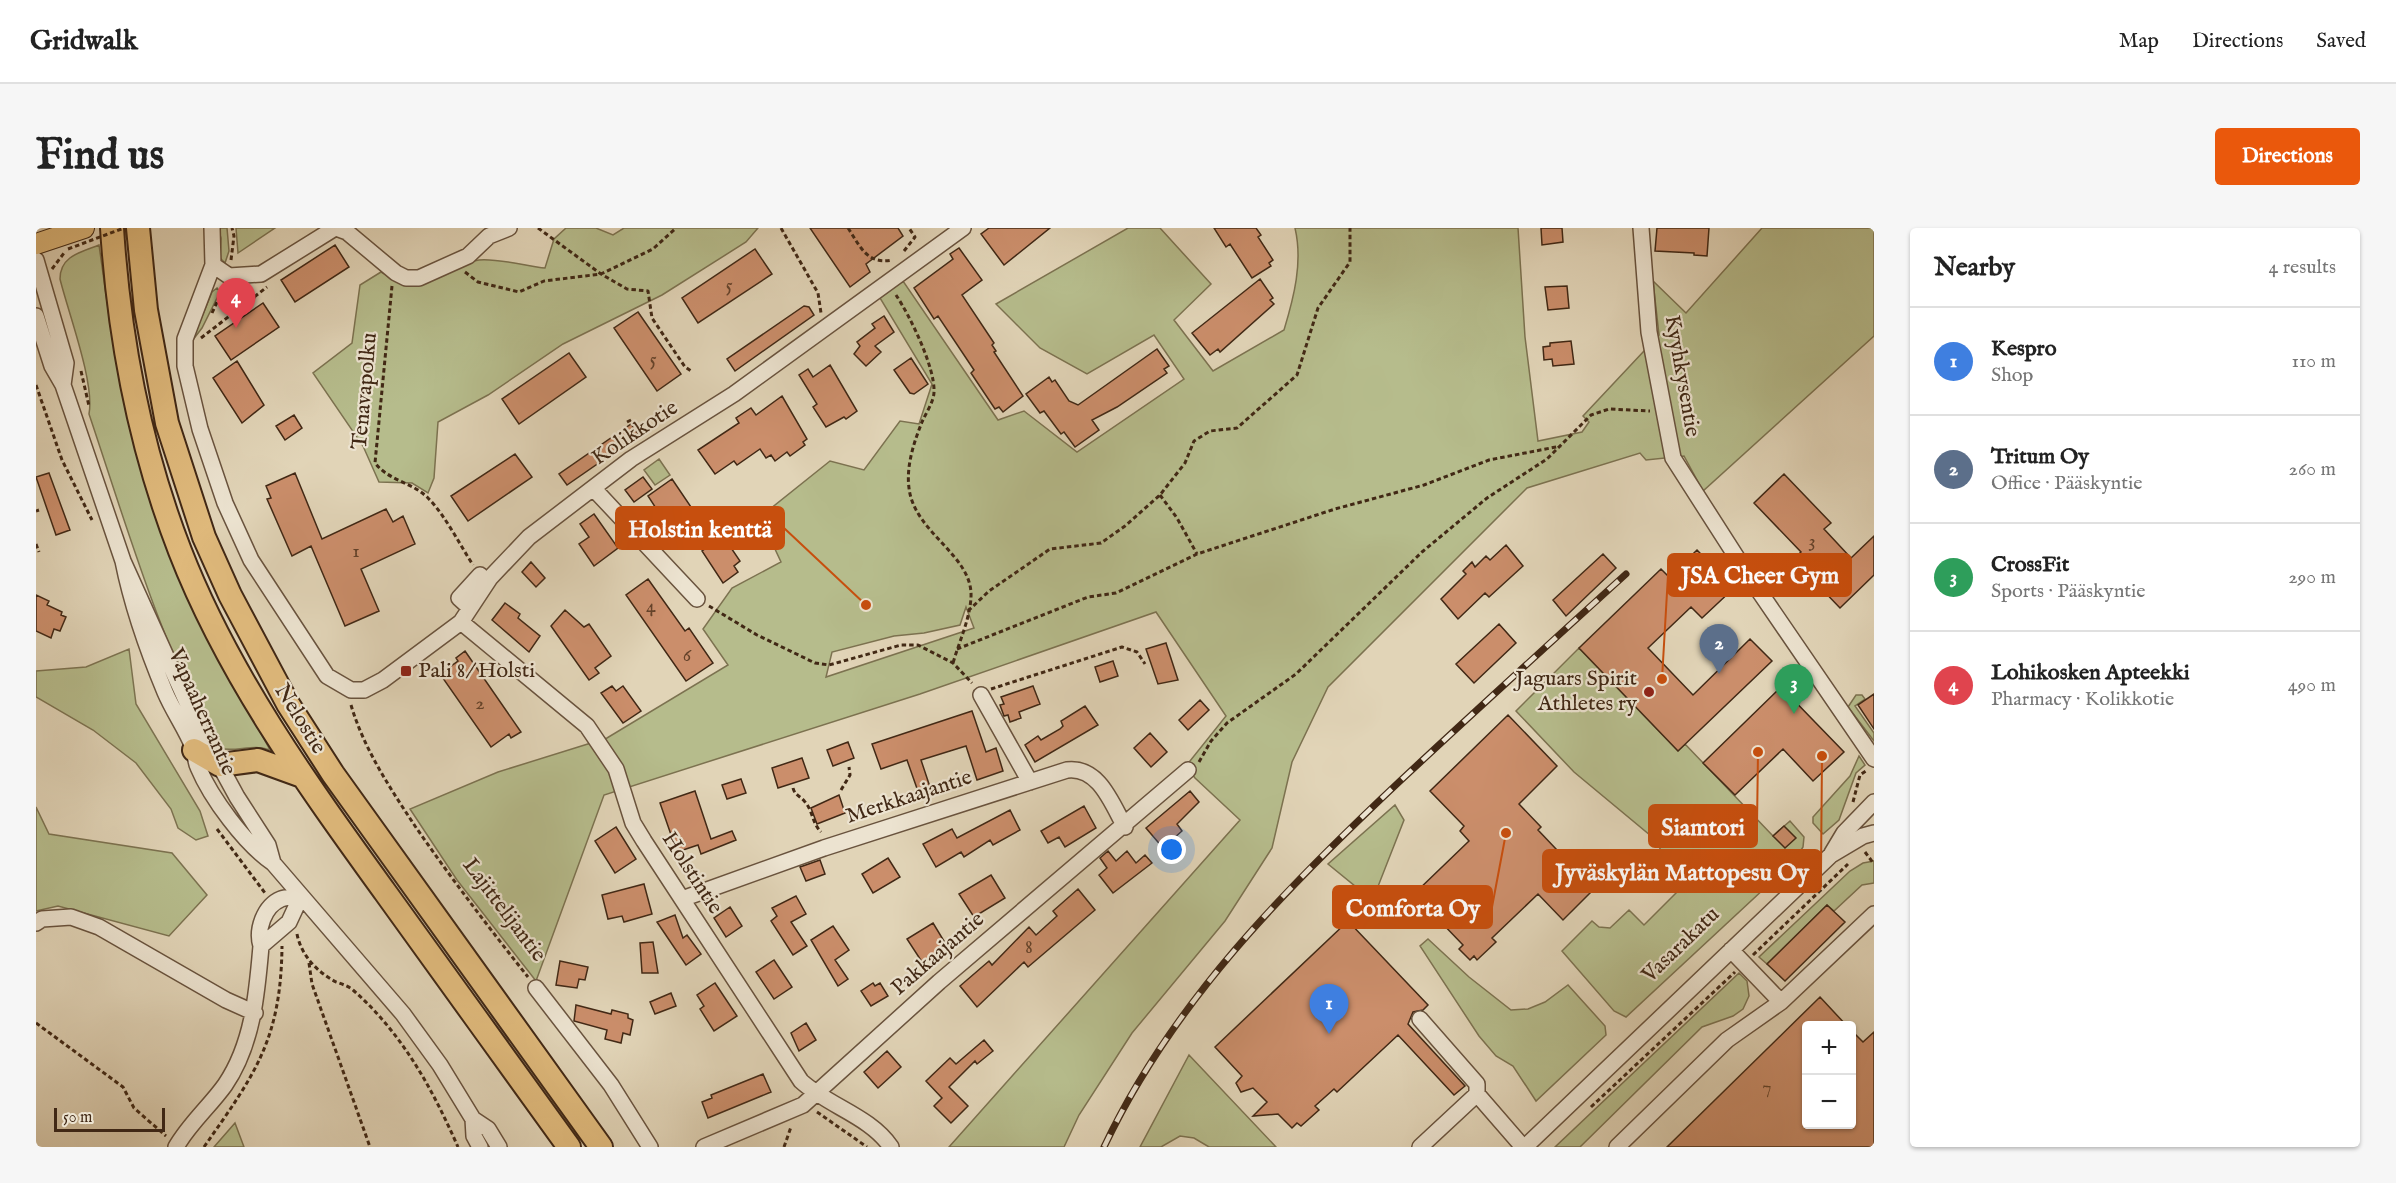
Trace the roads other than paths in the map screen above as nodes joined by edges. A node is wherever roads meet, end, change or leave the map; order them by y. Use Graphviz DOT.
graph roads {
  1 [pos="112,228"];
  2 [pos="138,228"];
  3 [pos="212,228"];
  4 [pos="336,228"];
  5 [pos="509,228"];
  6 [pos="963,228"];
  7 [pos="1641,228"];
  8 [pos="75,237"];
  9 [pos="36,244"];
  10 [pos="36,260"];
  11 [pos="213,264"];
  12 [pos="36,316"];
  13 [pos="63,385"];
  14 [pos="593,488"];
  15 [pos="123,561"];
  16 [pos="698,599"];
  17 [pos="461,622"];
  18 [pos="981,695"];
  19 [pos="194,750"];
  20 [pos="1870,764"];
  21 [pos="220,765"];
  22 [pos="1188,770"];
  23 [pos="302,776"];
  24 [pos="1030,782"];
  25 [pos="1874,802"];
  26 [pos="1125,827"];
  27 [pos="1874,832"];
  28 [pos="1831,855"];
  29 [pos="273,863"];
  30 [pos="301,896"];
  31 [pos="682,899"];
  32 [pos="1874,914"];
  33 [pos="36,923"];
  34 [pos="261,946"];
  35 [pos="1731,950"];
  36 [pos="536,988"];
  37 [pos="1781,1002"];
  38 [pos="255,1013"];
  39 [pos="1420,1019"];
  40 [pos="1477,1095"];
  41 [pos="812,1097"];
  42 [pos="473,1119"];
  43 [pos="176,1146"];
  44 [pos="649,1146"];
  45 [pos="480,1147"];
  46 [pos="500,1147"];
  47 [pos="569,1147"];
  48 [pos="602,1147"];
  49 [pos="704,1147"];
  50 [pos="891,1147"];
  51 [pos="1420,1147"];
  52 [pos="1524,1147"];
  53 [pos="1617,1147"];
  1 -- 23 [label="highway, Nelostie"];
  2 -- 48 [label="highway, Nelostie"];
  3 -- 11 [label="street"];
  4 -- 5 [label="street"];
  4 -- 11 [label="street"];
  6 -- 14 [label="street, Kolikkotie"];
  7 -- 20 [label="street, Kyyhkysentie"];
  8 -- 9 [label="main road"];
  10 -- 13 [label="street, Vapaaherrantie"];
  11 -- 17 [label="street, Kolikkotie"];
  12 -- 13 [label="street, Vapaaherrantie"];
  13 -- 15 [label="street, Vapaaherrantie"];
  14 -- 16 [label="street"];
  14 -- 17 [label="street, Kolikkotie"];
  15 -- 19 [label="street, Vapaaherrantie"];
  15 -- 21 [label="street, Vapaaherrantie"];
  17 -- 31 [label="street, Holstintie"];
  18 -- 24 [label="street"];
  19 -- 21 [label="highway"];
  19 -- 29 [label="street, Vapaaherrantie"];
  21 -- 23 [label="highway"];
  21 -- 29 [label="street, Vapaaherrantie"];
  22 -- 26 [label="street, Pakkaajantie"];
  23 -- 47 [label="highway, Nelostie"];
  24 -- 26 [label="street, Merkkaajantie"];
  24 -- 31 [label="street, Merkkaajantie"];
  25 -- 28 [label="street, Vasarakatu"];
  26 -- 41 [label="street, Pakkaajantie"];
  27 -- 28 [label="street, Vasarakatu"];
  28 -- 35 [label="street, Vasarakatu"];
  29 -- 30 [label="street, Vapaaherrantie"];
  30 -- 34 [label="street"];
  30 -- 34 [label="street"];
  30 -- 42 [label="street, Vapaaherrantie"];
  31 -- 41 [label="street, Holstintie"];
  32 -- 37 [label="street"];
  33 -- 38 [label="street"];
  34 -- 38 [label="street"];
  35 -- 37 [label="street"];
  35 -- 52 [label="street, Vasarakatu"];
  36 -- 44 [label="street, Lajittelijantie"];
  37 -- 53 [label="street"];
  38 -- 43 [label="street"];
  39 -- 40 [label="street"];
  40 -- 51 [label="street"];
  40 -- 52 [label="street"];
  41 -- 49 [label="street, Pakkaajantie"];
  41 -- 50 [label="street, Holstintie"];
  42 -- 45 [label="street, Vapaaherrantie"];
  42 -- 46 [label="street, Vapaaherrantie"];
}
